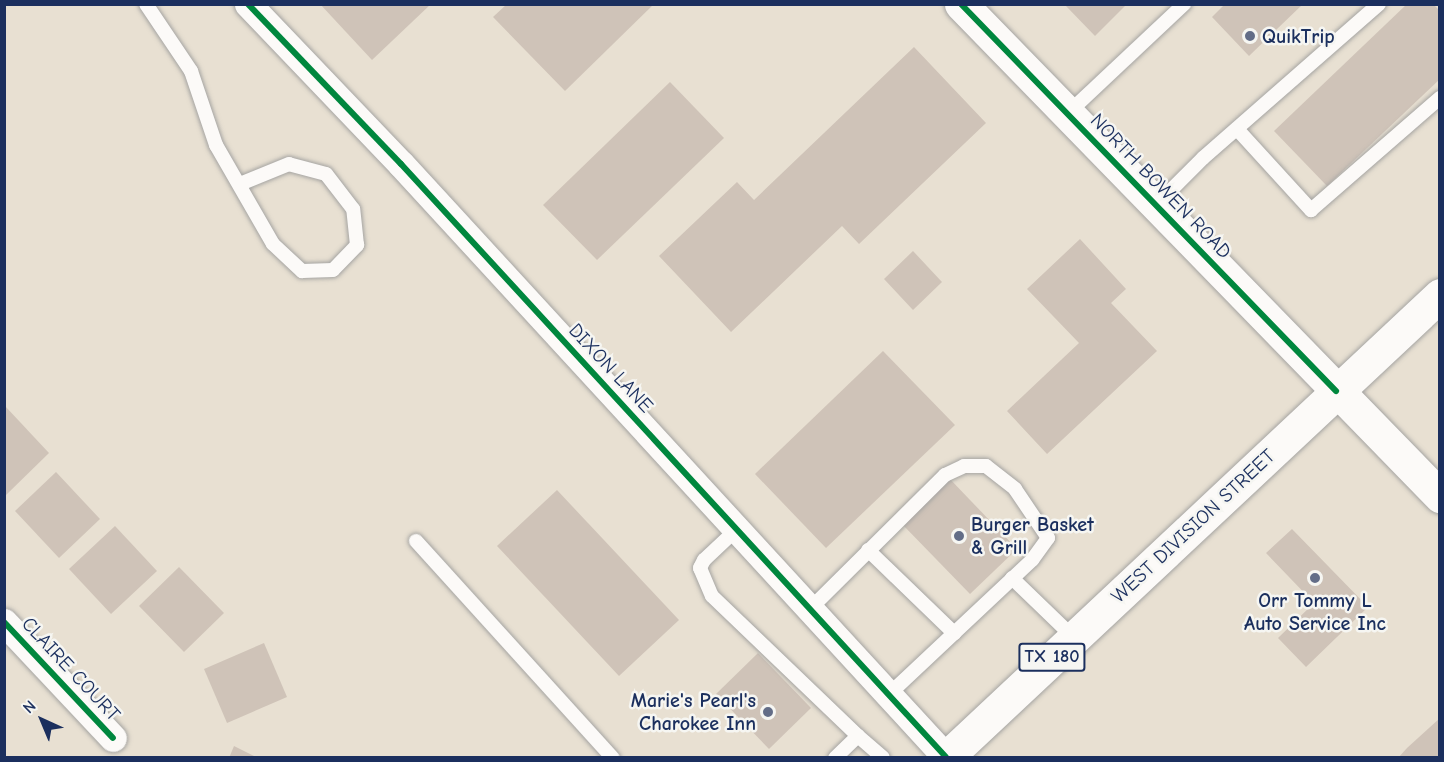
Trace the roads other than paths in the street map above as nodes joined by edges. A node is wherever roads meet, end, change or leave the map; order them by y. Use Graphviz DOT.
graph roads {
  1 [pos="146,4"];
  2 [pos="248,4"];
  3 [pos="961,4"];
  4 [pos="1184,4"];
  5 [pos="1378,4"];
  6 [pos="1440,98"];
  7 [pos="1067,114"];
  8 [pos="1237,129"];
  9 [pos="240,184"];
  10 [pos="1156,205"];
  11 [pos="1440,295"];
  12 [pos="1336,391"];
  13 [pos="1440,496"];
  14 [pos="737,529"];
  15 [pos="416,541"];
  16 [pos="868,549"];
  17 [pos="1012,578"];
  18 [pos="810,609"];
  19 [pos="4,622"];
  20 [pos="954,633"];
  21 [pos="1074,638"];
  22 [pos="888,695"];
  23 [pos="858,736"];
  24 [pos="113,738"];
  25 [pos="946,757"];
  26 [pos="613,758"];
  27 [pos="834,758"];
  28 [pos="883,758"];
  1 -- 9 [label="lane"];
  2 -- 14 [label="street, DIXON LANE"];
  3 -- 7 [label="main road, NORTH BOWEN ROAD"];
  4 -- 7 [label="lane"];
  5 -- 8 [label="lane"];
  6 -- 8 [label="lane"];
  7 -- 10 [label="main road, NORTH BOWEN ROAD"];
  8 -- 10 [label="lane"];
  9 -- 9 [label="lane"];
  10 -- 12 [label="main road, NORTH BOWEN ROAD"];
  11 -- 12 [label="main road, WEST DIVISION STREET / TX 180"];
  12 -- 13 [label="main road, NORTH BOWEN ROAD"];
  12 -- 21 [label="main road, WEST DIVISION STREET / TX 180"];
  14 -- 18 [label="street, DIXON LANE"];
  14 -- 23 [label="lane"];
  15 -- 26 [label="lane"];
  16 -- 17 [label="lane"];
  16 -- 18 [label="lane"];
  16 -- 20 [label="lane"];
  17 -- 20 [label="lane"];
  17 -- 21 [label="lane"];
  18 -- 22 [label="street, DIXON LANE"];
  19 -- 24 [label="street, CLAIRE COURT"];
  20 -- 22 [label="lane"];
  21 -- 25 [label="main road, WEST DIVISION STREET / TX 180"];
  22 -- 25 [label="street, DIXON LANE"];
  23 -- 27 [label="lane"];
  23 -- 28 [label="lane"];
}
